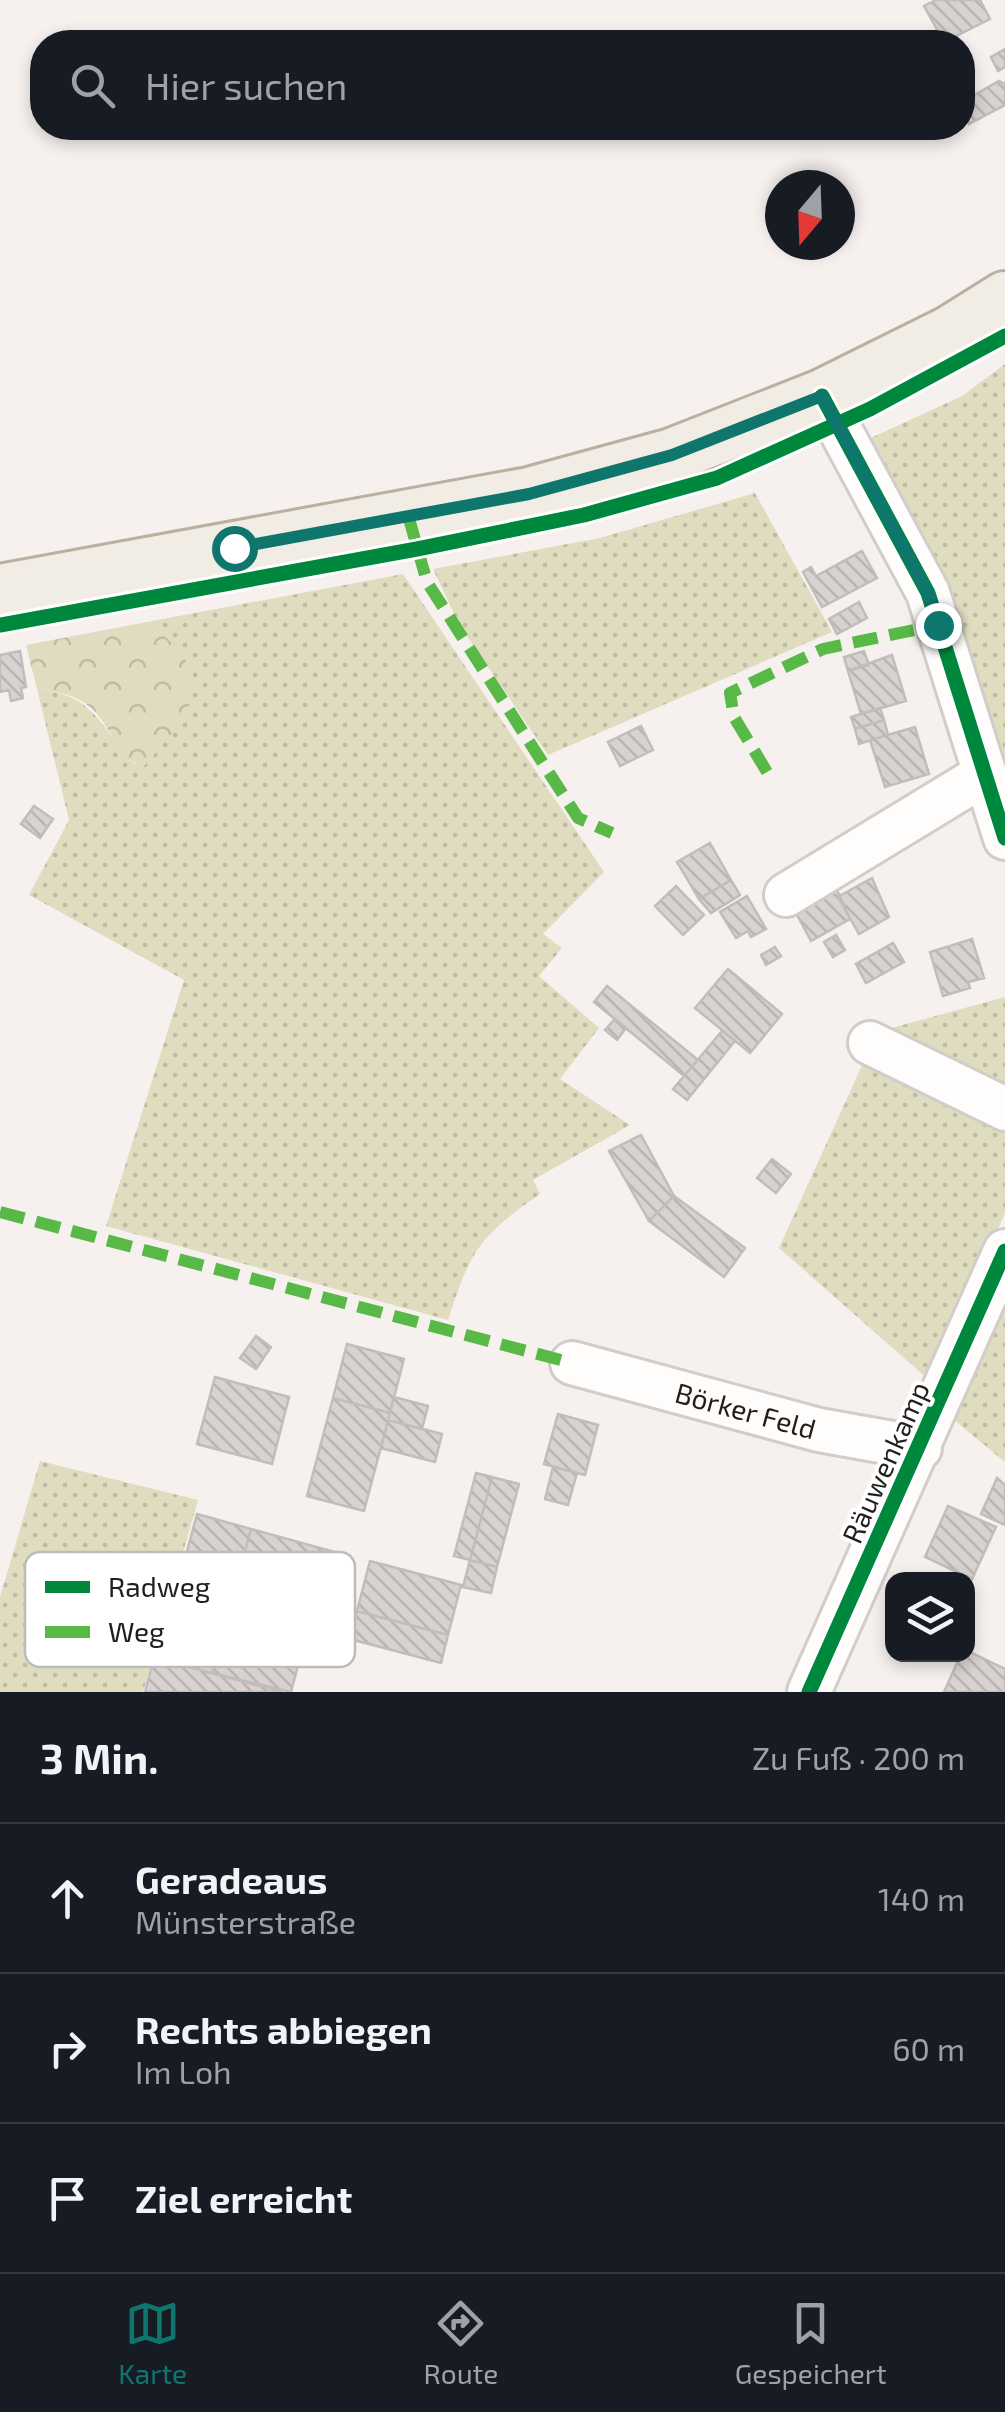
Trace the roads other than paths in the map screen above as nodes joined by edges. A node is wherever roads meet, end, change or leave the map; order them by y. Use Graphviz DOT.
graph roads {
  1 [pos="1005,298"];
  2 [pos="822,396"];
  3 [pos="0,591"];
  4 [pos="985,774"];
  5 [pos="1005,838"];
  6 [pos="786,895"];
  7 [pos="870,1043"];
  8 [pos="1005,1109"];
  9 [pos="1005,1251"];
  10 [pos="572,1363"];
  11 [pos="920,1448"];
  12 [pos="808,1692"];
  1 -- 2 [label="main road"];
  2 -- 3 [label="main road"];
  2 -- 4 [label="street"];
  4 -- 5 [label="street"];
  4 -- 6 [label="street"];
  7 -- 8 [label="street"];
  9 -- 11 [label="street, Räuwenkamp"];
  10 -- 11 [label="street, Börker Feld"];
  11 -- 12 [label="street, Räuwenkamp"];
}
